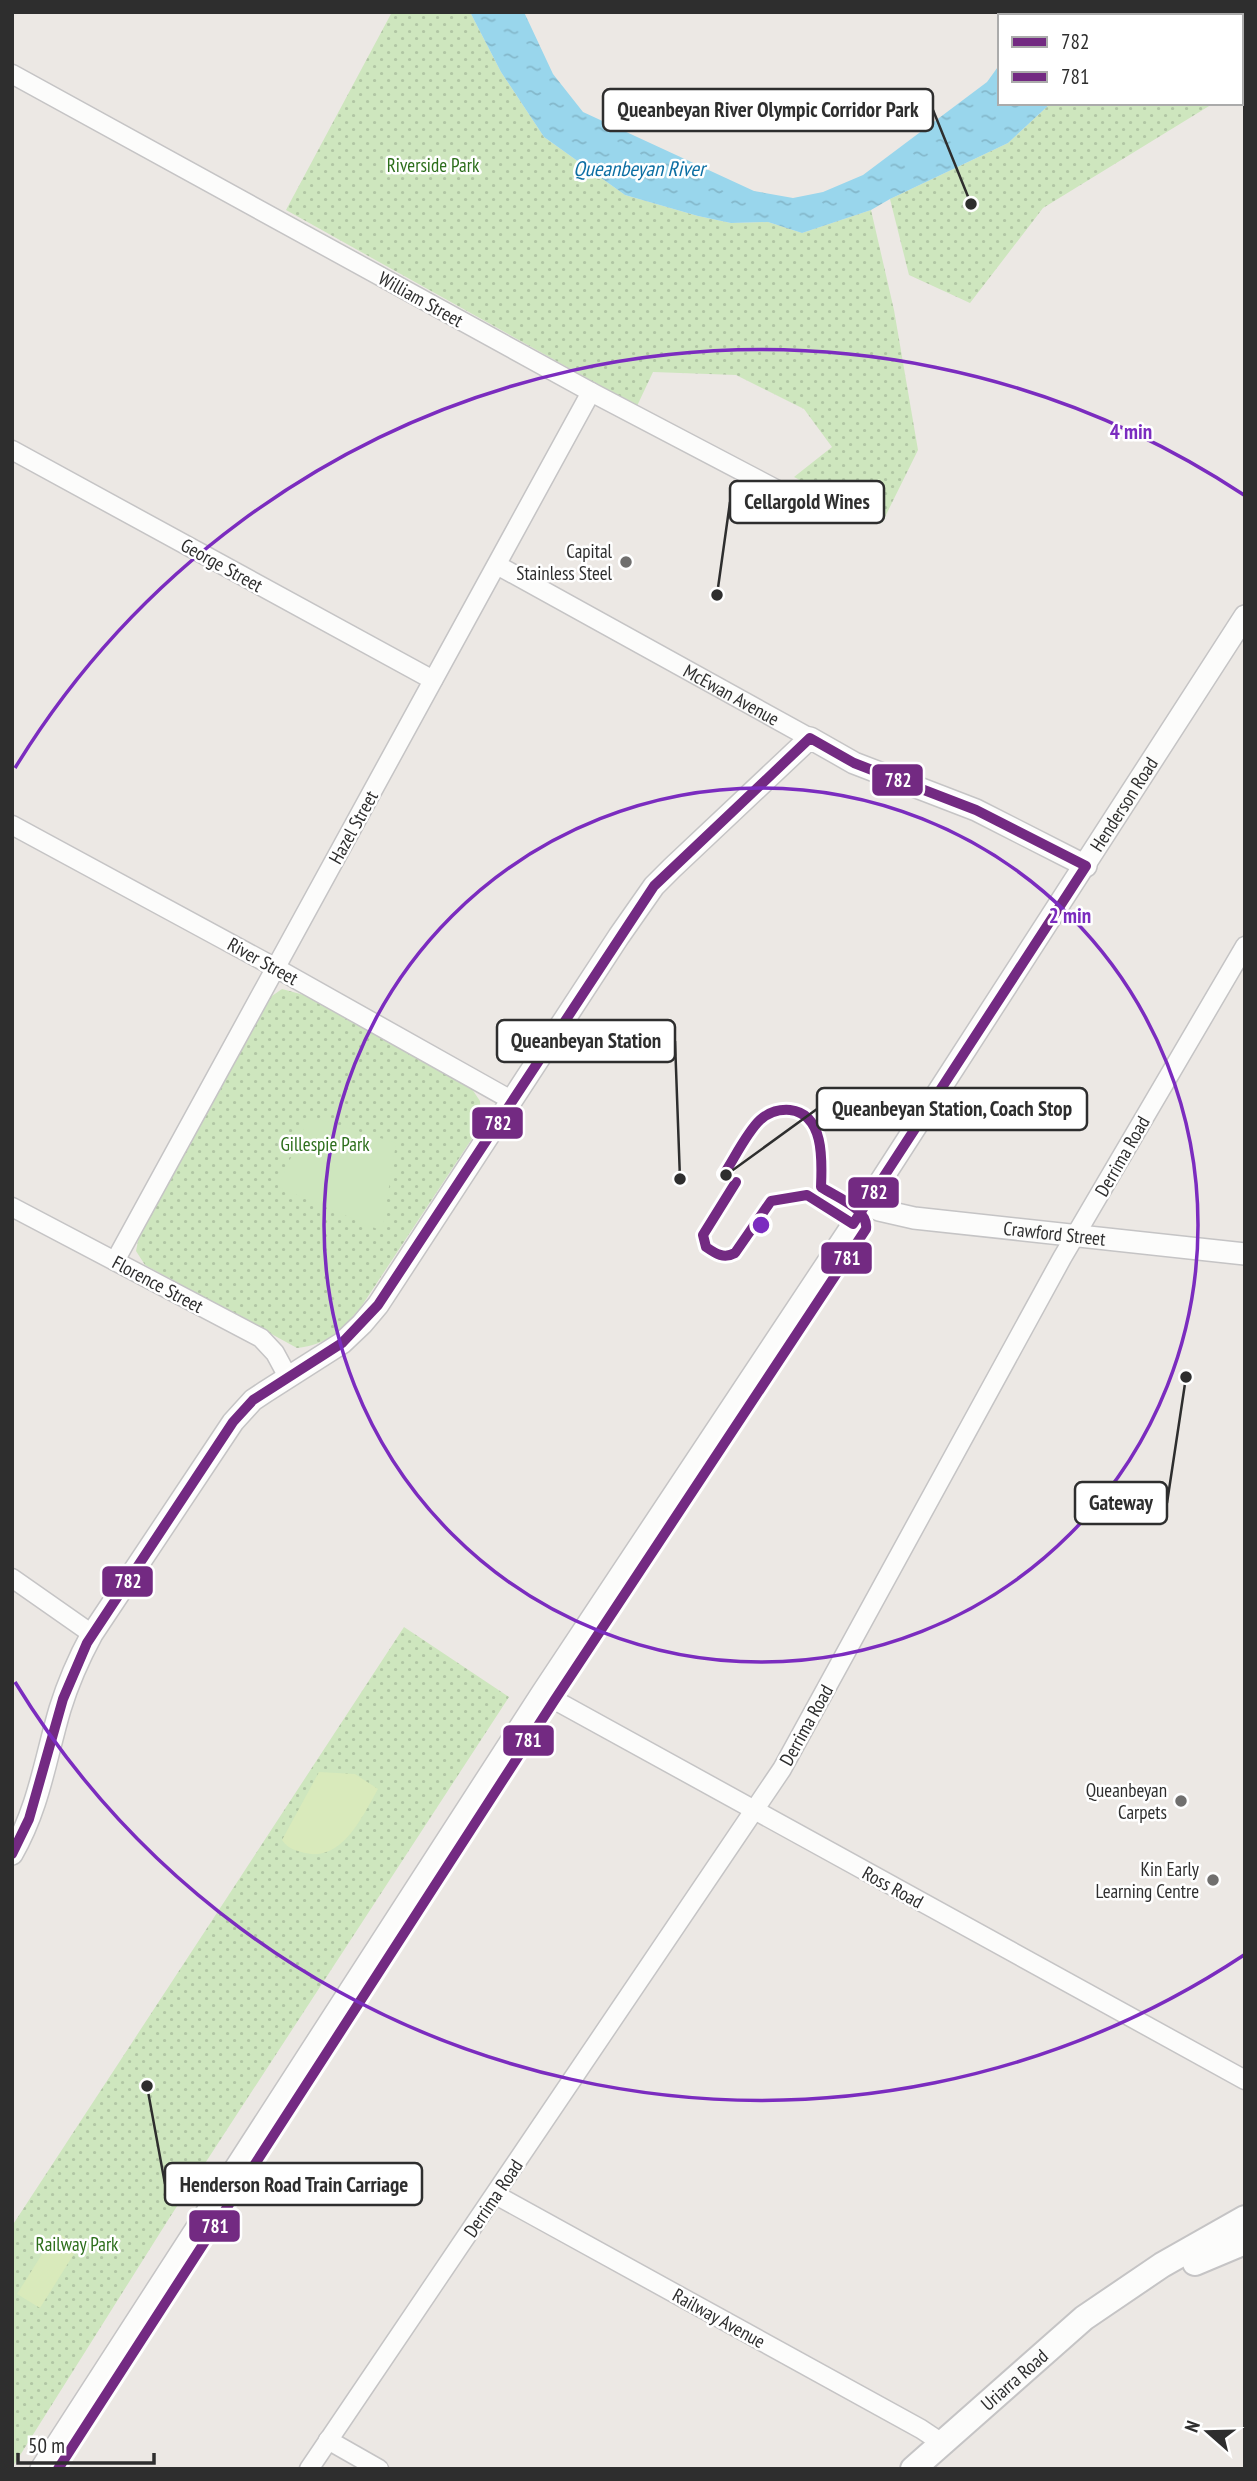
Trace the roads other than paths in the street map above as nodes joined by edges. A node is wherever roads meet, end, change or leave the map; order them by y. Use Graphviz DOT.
graph roads {
  1 [pos="12,74"];
  2 [pos="591,392"];
  3 [pos="12,450"];
  4 [pos="836,511"];
  5 [pos="497,565"];
  6 [pos="1245,617"];
  7 [pos="433,680"];
  8 [pos="810,738"];
  9 [pos="12,825"];
  10 [pos="1086,866"];
  11 [pos="1245,946"];
  12 [pos="276,968"];
  13 [pos="511,1100"];
  14 [pos="866,1203"];
  15 [pos="12,1207"];
  16 [pos="1075,1235"];
  17 [pos="1245,1254"];
  18 [pos="115,1261"];
  19 [pos="288,1377"];
  20 [pos="12,1578"];
  21 [pos="92,1634"];
  22 [pos="542,1693"];
  23 [pos="755,1811"];
  24 [pos="12,1854"];
  25 [pos="1245,2080"];
  26 [pos="496,2195"];
  27 [pos="1245,2218"];
  28 [pos="1245,2242"];
  29 [pos="1116,2294"];
  30 [pos="328,2440"];
  31 [pos="942,2443"];
  32 [pos="41,2469"];
  33 [pos="309,2469"];
  34 [pos="379,2469"];
  35 [pos="913,2469"];
  1 -- 2 [label="street, William Street"];
  2 -- 4 [label="street, William Street"];
  2 -- 5 [label="street, Hazel Street"];
  3 -- 7 [label="street, George Street"];
  5 -- 7 [label="street, Hazel Street"];
  5 -- 8 [label="street, McEwan Avenue"];
  6 -- 10 [label="street, Henderson Road"];
  7 -- 12 [label="street, Hazel Street"];
  8 -- 10 [label="street, McEwan Avenue"];
  8 -- 13 [label="street"];
  9 -- 12 [label="street, River Street"];
  10 -- 14 [label="street, Henderson Road"];
  11 -- 16 [label="street, Derrima Road"];
  12 -- 13 [label="street, River Street"];
  12 -- 18 [label="street, Hazel Street"];
  13 -- 19 [label="street"];
  14 -- 16 [label="street, Crawford Street"];
  14 -- 22 [label="street, Henderson Road"];
  15 -- 18 [label="street, Florence Street"];
  16 -- 17 [label="street, Crawford Street"];
  16 -- 23 [label="street, Derrima Road"];
  18 -- 19 [label="street, Florence Street"];
  19 -- 21 [label="street"];
  20 -- 21 [label="street"];
  21 -- 24 [label="street"];
  22 -- 23 [label="street, Ross Road"];
  22 -- 32 [label="street, Henderson Road"];
  23 -- 25 [label="street, Ross Road"];
  23 -- 26 [label="street, Derrima Road"];
  26 -- 30 [label="street, Derrima Road"];
  26 -- 31 [label="street, Railway Avenue"];
  27 -- 29 [label="main road, Uriarra Road"];
  28 -- 29 [label="main road, Uriarra Road"];
  29 -- 31 [label="main road, Uriarra Road"];
  30 -- 33 [label="street, Derrima Road"];
  30 -- 34 [label="street"];
  31 -- 35 [label="main road, Uriarra Road"];
}
